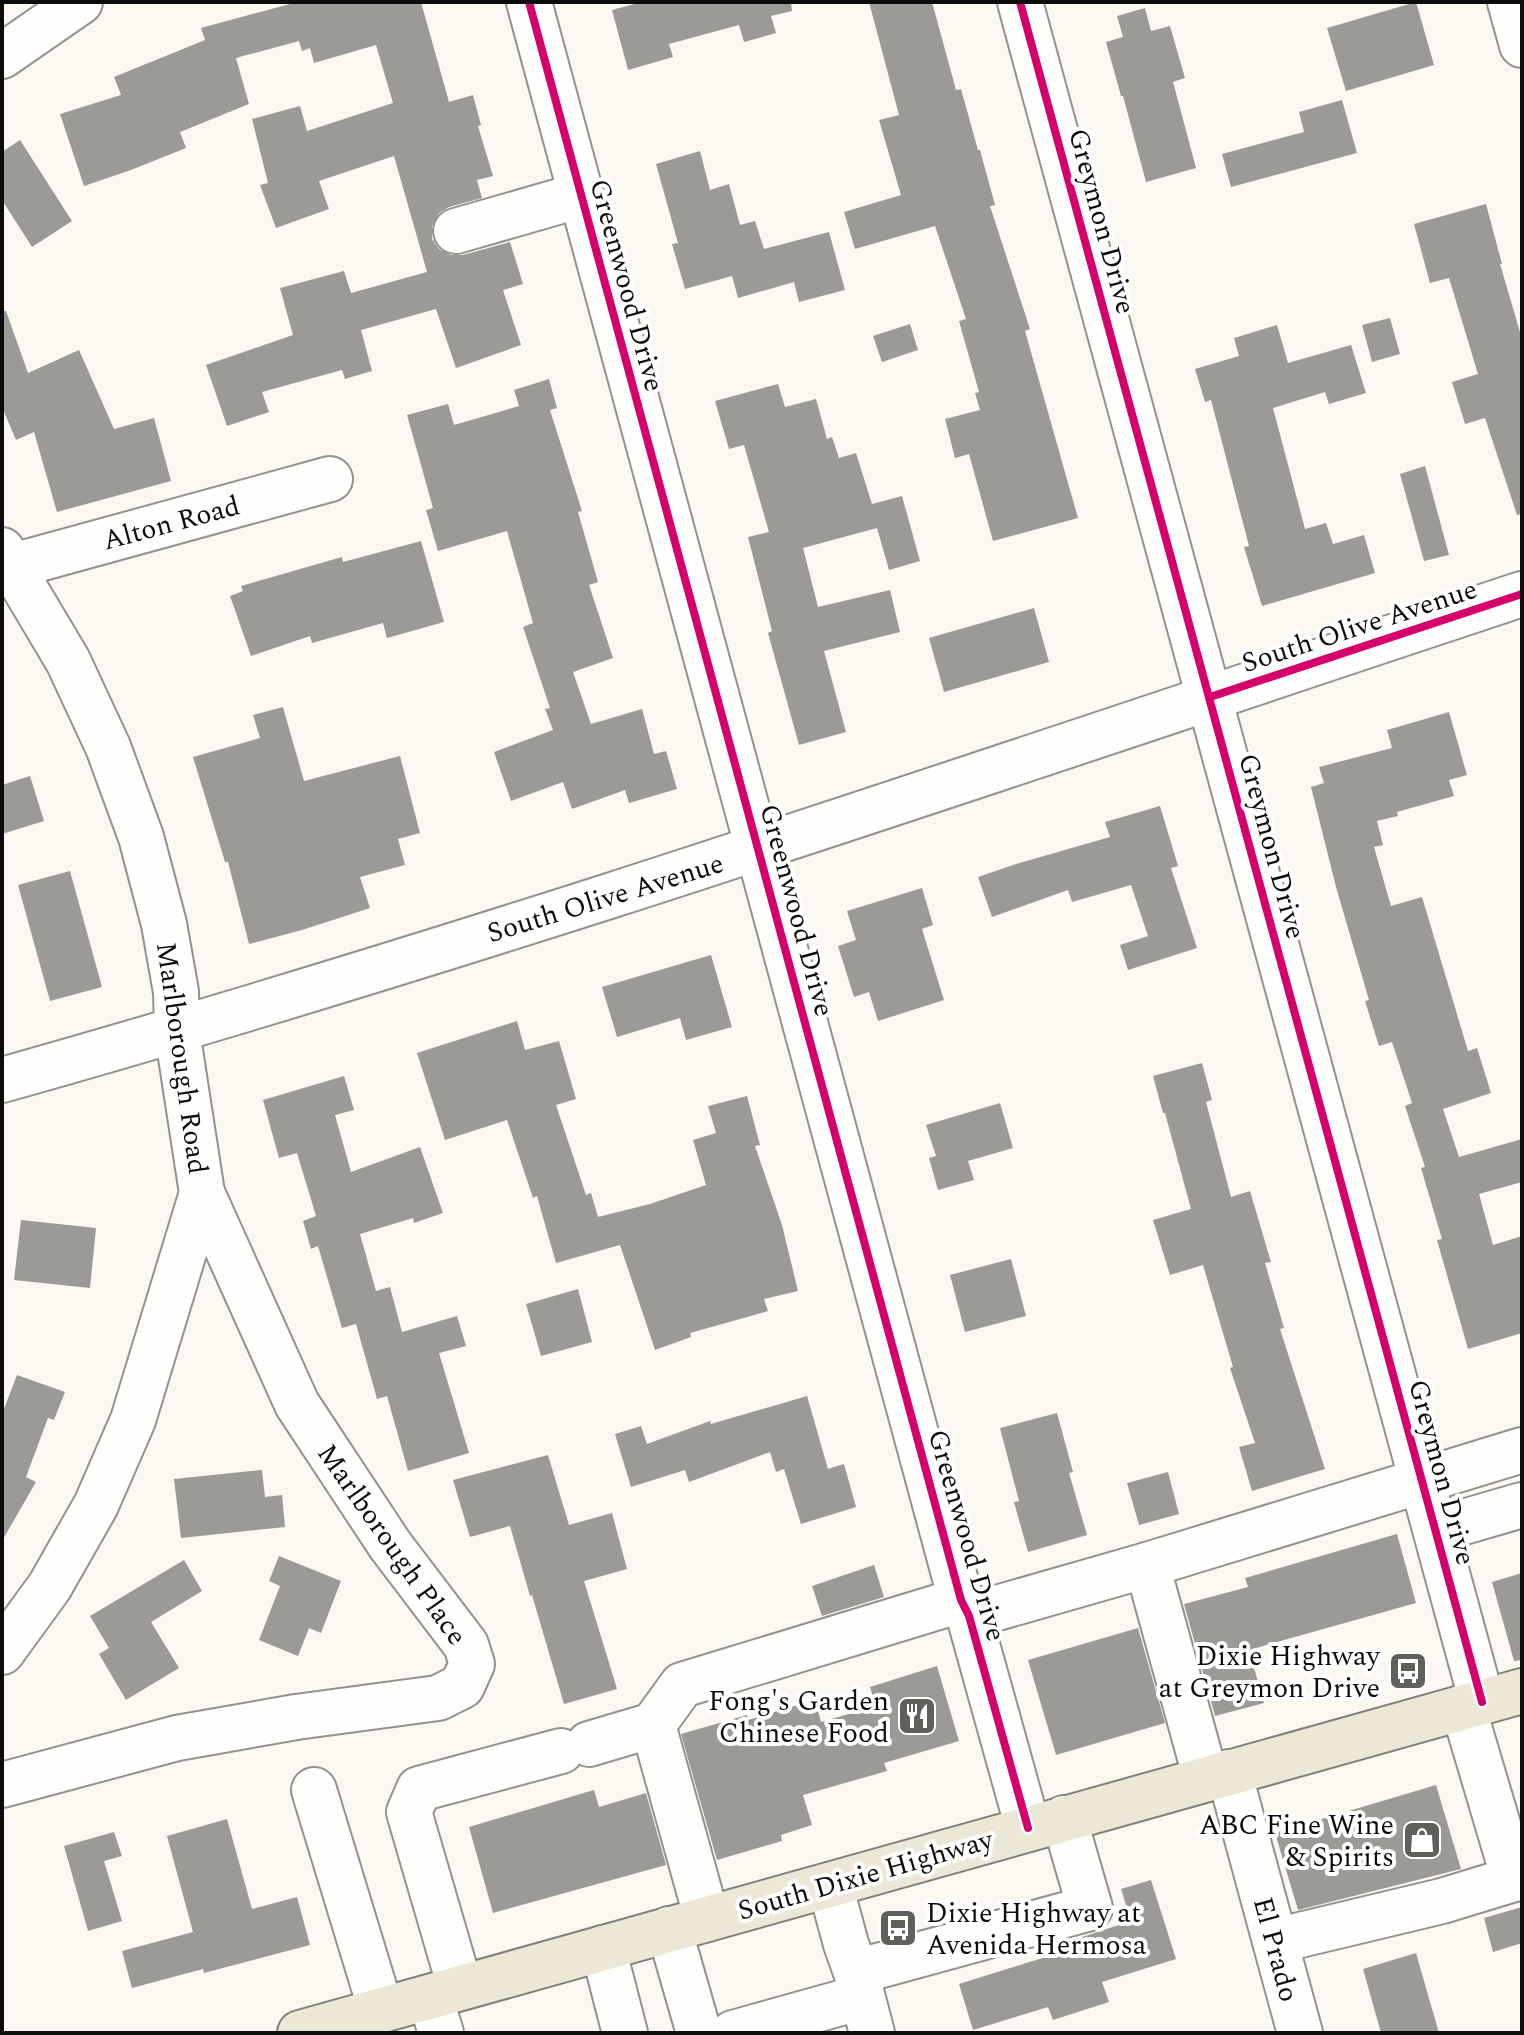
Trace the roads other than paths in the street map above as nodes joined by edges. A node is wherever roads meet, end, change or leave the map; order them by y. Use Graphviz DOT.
graph roads {
  1 [pos="80,2"];
  2 [pos="529,2"];
  3 [pos="1020,2"];
  4 [pos="1510,2"];
  5 [pos="15,32"];
  6 [pos="1522,45"];
  7 [pos="581,195"];
  8 [pos="456,231"];
  9 [pos="330,479"];
  10 [pos="7,558"];
  11 [pos="1522,594"];
  12 [pos="1210,697"];
  13 [pos="758,849"];
  14 [pos="177,1031"];
  15 [pos="2,1080"];
  16 [pos="202,1193"];
  17 [pos="1522,1450"];
  18 [pos="1423,1481"];
  19 [pos="1522,1505"];
  20 [pos="1436,1530"];
  21 [pos="1147,1565"];
  22 [pos="965,1608"];
  23 [pos="2,1652"];
  24 [pos="1489,1700"];
  25 [pos="653,1725"];
  26 [pos="1217,1775"];
  27 [pos="2,1785"];
  28 [pos="314,1790"];
  29 [pos="1046,1823"];
  30 [pos="1518,1878"];
  31 [pos="830,1885"];
  32 [pos="688,1924"];
  33 [pos="1275,1941"];
  34 [pos="603,1948"];
  35 [pos="863,2001"];
  36 [pos="444,2006"];
  37 [pos="381,2010"];
  38 [pos="300,2033"];
  39 [pos="625,2033"];
  40 [pos="699,2033"];
  41 [pos="733,2033"];
  42 [pos="1300,2033"];
  1 -- 5 [label="street"];
  2 -- 7 [label="street, Greenwood Drive"];
  3 -- 12 [label="street, Greymon Drive"];
  4 -- 6 [label="street"];
  7 -- 8 [label="street"];
  7 -- 13 [label="street, Greenwood Drive"];
  9 -- 10 [label="street, Alton Road"];
  10 -- 14 [label="street, Marlborough Road"];
  11 -- 12 [label="street, South Olive Avenue"];
  12 -- 13 [label="street, South Olive Avenue"];
  12 -- 18 [label="street, Greymon Drive"];
  13 -- 14 [label="street, South Olive Avenue"];
  13 -- 22 [label="street, Greenwood Drive"];
  14 -- 15 [label="street, South Olive Avenue"];
  14 -- 16 [label="street, Marlborough Road"];
  16 -- 23 [label="street, Marlborough Road"];
  16 -- 27 [label="street, Marlborough Place"];
  17 -- 18 [label="street"];
  18 -- 20 [label="street, Greymon Drive"];
  18 -- 21 [label="street"];
  19 -- 20 [label="street"];
  20 -- 24 [label="street, Greymon Drive"];
  21 -- 22 [label="street"];
  21 -- 26 [label="street, El Prado"];
  22 -- 25 [label="street"];
  22 -- 29 [label="street, Greenwood Drive"];
  24 -- 26 [label="main road, South Dixie Highway"];
  24 -- 30 [label="street, Greymon Drive"];
  25 -- 32 [label="street"];
  25 -- 36 [label="street"];
  26 -- 29 [label="main road, South Dixie Highway"];
  26 -- 33 [label="street, El Prado"];
  28 -- 37 [label="street"];
  29 -- 31 [label="main road, South Dixie Highway"];
  29 -- 35 [label="street, Greenwood Drive"];
  30 -- 33 [label="street"];
  31 -- 32 [label="main road, South Dixie Highway"];
  31 -- 35 [label="street"];
  32 -- 34 [label="main road, South Dixie Highway"];
  32 -- 40 [label="street"];
  33 -- 42 [label="street, El Prado"];
  34 -- 36 [label="main road, South Dixie Highway"];
  34 -- 39 [label="street"];
  35 -- 41 [label="street"];
  36 -- 37 [label="main road, South Dixie Highway"];
  37 -- 38 [label="main road, South Dixie Highway"];
}
